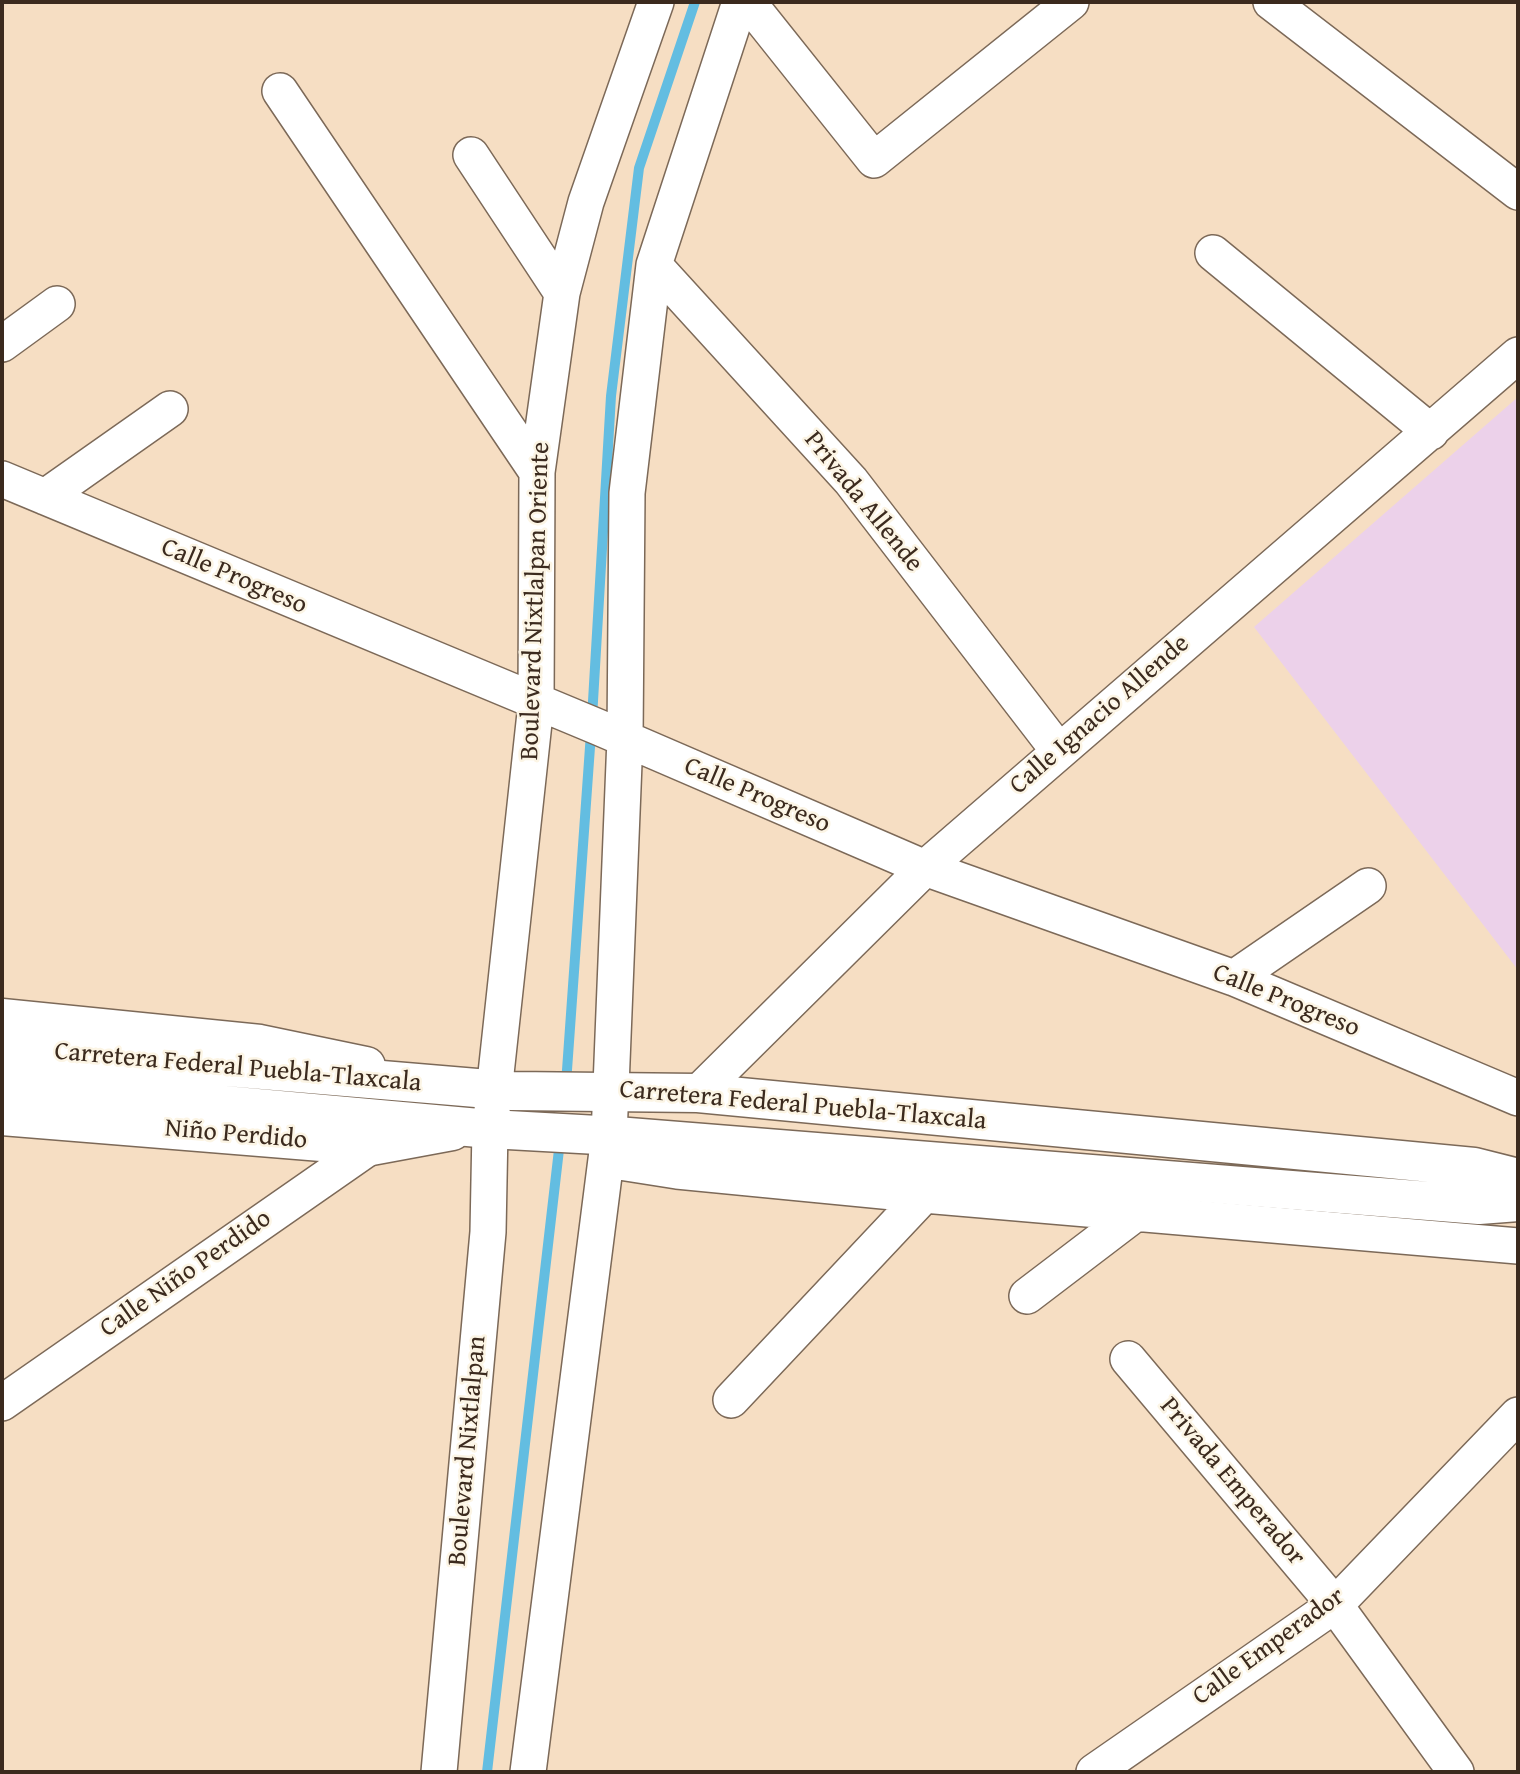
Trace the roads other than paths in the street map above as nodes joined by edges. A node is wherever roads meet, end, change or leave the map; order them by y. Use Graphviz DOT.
graph roads {
  1 [pos="656,2"];
  2 [pos="740,2"];
  3 [pos="748,2"];
  4 [pos="1071,2"];
  5 [pos="1271,2"];
  6 [pos="280,91"];
  7 [pos="471,155"];
  8 [pos="1517,189"];
  9 [pos="1213,253"];
  10 [pos="654,265"];
  11 [pos="562,293"];
  12 [pos="57,304"];
  13 [pos="2,344"];
  14 [pos="1518,355"];
  15 [pos="170,409"];
  16 [pos="1431,432"];
  17 [pos="537,472"];
  18 [pos="2,479"];
  19 [pos="45,497"];
  20 [pos="551,709"];
  21 [pos="611,733"];
  22 [pos="1059,750"];
  23 [pos="925,868"];
  24 [pos="1368,886"];
  25 [pos="1234,978"];
  26 [pos="2,1018"];
  27 [pos="2,1048"];
  28 [pos="2,1085"];
  29 [pos="494,1090"];
  30 [pos="597,1090"];
  31 [pos="698,1093"];
  32 [pos="1518,1098"];
  33 [pos="2,1116"];
  34 [pos="490,1129"];
  35 [pos="598,1144"];
  36 [pos="371,1146"];
  37 [pos="1518,1178"];
  38 [pos="924,1195"];
  39 [pos="1518,1202"];
  40 [pos="1136,1213"];
  41 [pos="1518,1246"];
  42 [pos="1027,1296"];
  43 [pos="1128,1359"];
  44 [pos="731,1401"];
  45 [pos="2,1403"];
  46 [pos="1518,1415"];
  47 [pos="1335,1605"];
  48 [pos="439,1772"];
  49 [pos="528,1772"];
  50 [pos="1094,1772"];
  51 [pos="1456,1772"];
  1 -- 11 [label="street, Boulevard Nixtlalpan Oriente"];
  2 -- 10 [label="street"];
  3 -- 4 [label="street"];
  5 -- 8 [label="street"];
  6 -- 17 [label="street"];
  7 -- 11 [label="street"];
  9 -- 16 [label="street"];
  10 -- 21 [label="street"];
  10 -- 22 [label="street, Privada Allende"];
  11 -- 17 [label="street, Boulevard Nixtlalpan Oriente"];
  12 -- 13 [label="street"];
  14 -- 16 [label="street, Calle Ignacio Allende"];
  15 -- 19 [label="street"];
  16 -- 22 [label="street, Calle Ignacio Allende"];
  17 -- 20 [label="street, Boulevard Nixtlalpan Oriente"];
  18 -- 19 [label="street, Calle Progreso"];
  19 -- 20 [label="street, Calle Progreso"];
  20 -- 21 [label="street, Calle Progreso"];
  20 -- 29 [label="street, Boulevard Nixtlalpan Oriente"];
  21 -- 23 [label="street, Calle Progreso"];
  21 -- 30 [label="street"];
  22 -- 23 [label="street, Calle Ignacio Allende"];
  23 -- 25 [label="street, Calle Progreso"];
  23 -- 31 [label="street, Calle Ignacio Allende"];
  24 -- 25 [label="street"];
  25 -- 32 [label="street, Calle Progreso"];
  26 -- 29 [label="main road"];
  27 -- 29 [label="main road, Carretera Federal Puebla-Tlaxcala"];
  28 -- 34 [label="main road, Carretera Federal Puebla-Tlaxcala"];
  29 -- 30 [label="main road, Carretera Federal Puebla-Tlaxcala"];
  29 -- 34 [label="street, Boulevard Nixtlalpan Oriente"];
  30 -- 31 [label="main road, Carretera Federal Puebla-Tlaxcala"];
  30 -- 35 [label="street"];
  31 -- 37 [label="main road, Carretera Federal Puebla-Tlaxcala"];
  33 -- 36 [label="main road, Niño Perdido"];
  34 -- 35 [label="main road, Carretera Federal Puebla-Tlaxcala"];
  34 -- 36 [label="main road, Niño Perdido"];
  34 -- 48 [label="street, Boulevard Nixtlalpan"];
  35 -- 38 [label="street"];
  35 -- 39 [label="main road, Carretera Federal Puebla-Tlaxcala"];
  35 -- 49 [label="street"];
  36 -- 45 [label="street, Calle Niño Perdido"];
  38 -- 40 [label="street"];
  38 -- 44 [label="street"];
  40 -- 41 [label="street"];
  40 -- 42 [label="street"];
  43 -- 47 [label="street, Privada Emperador"];
  46 -- 47 [label="street, Calle Emperador"];
  47 -- 50 [label="street, Calle Emperador"];
  47 -- 51 [label="street, Privada Emperador"];
}
